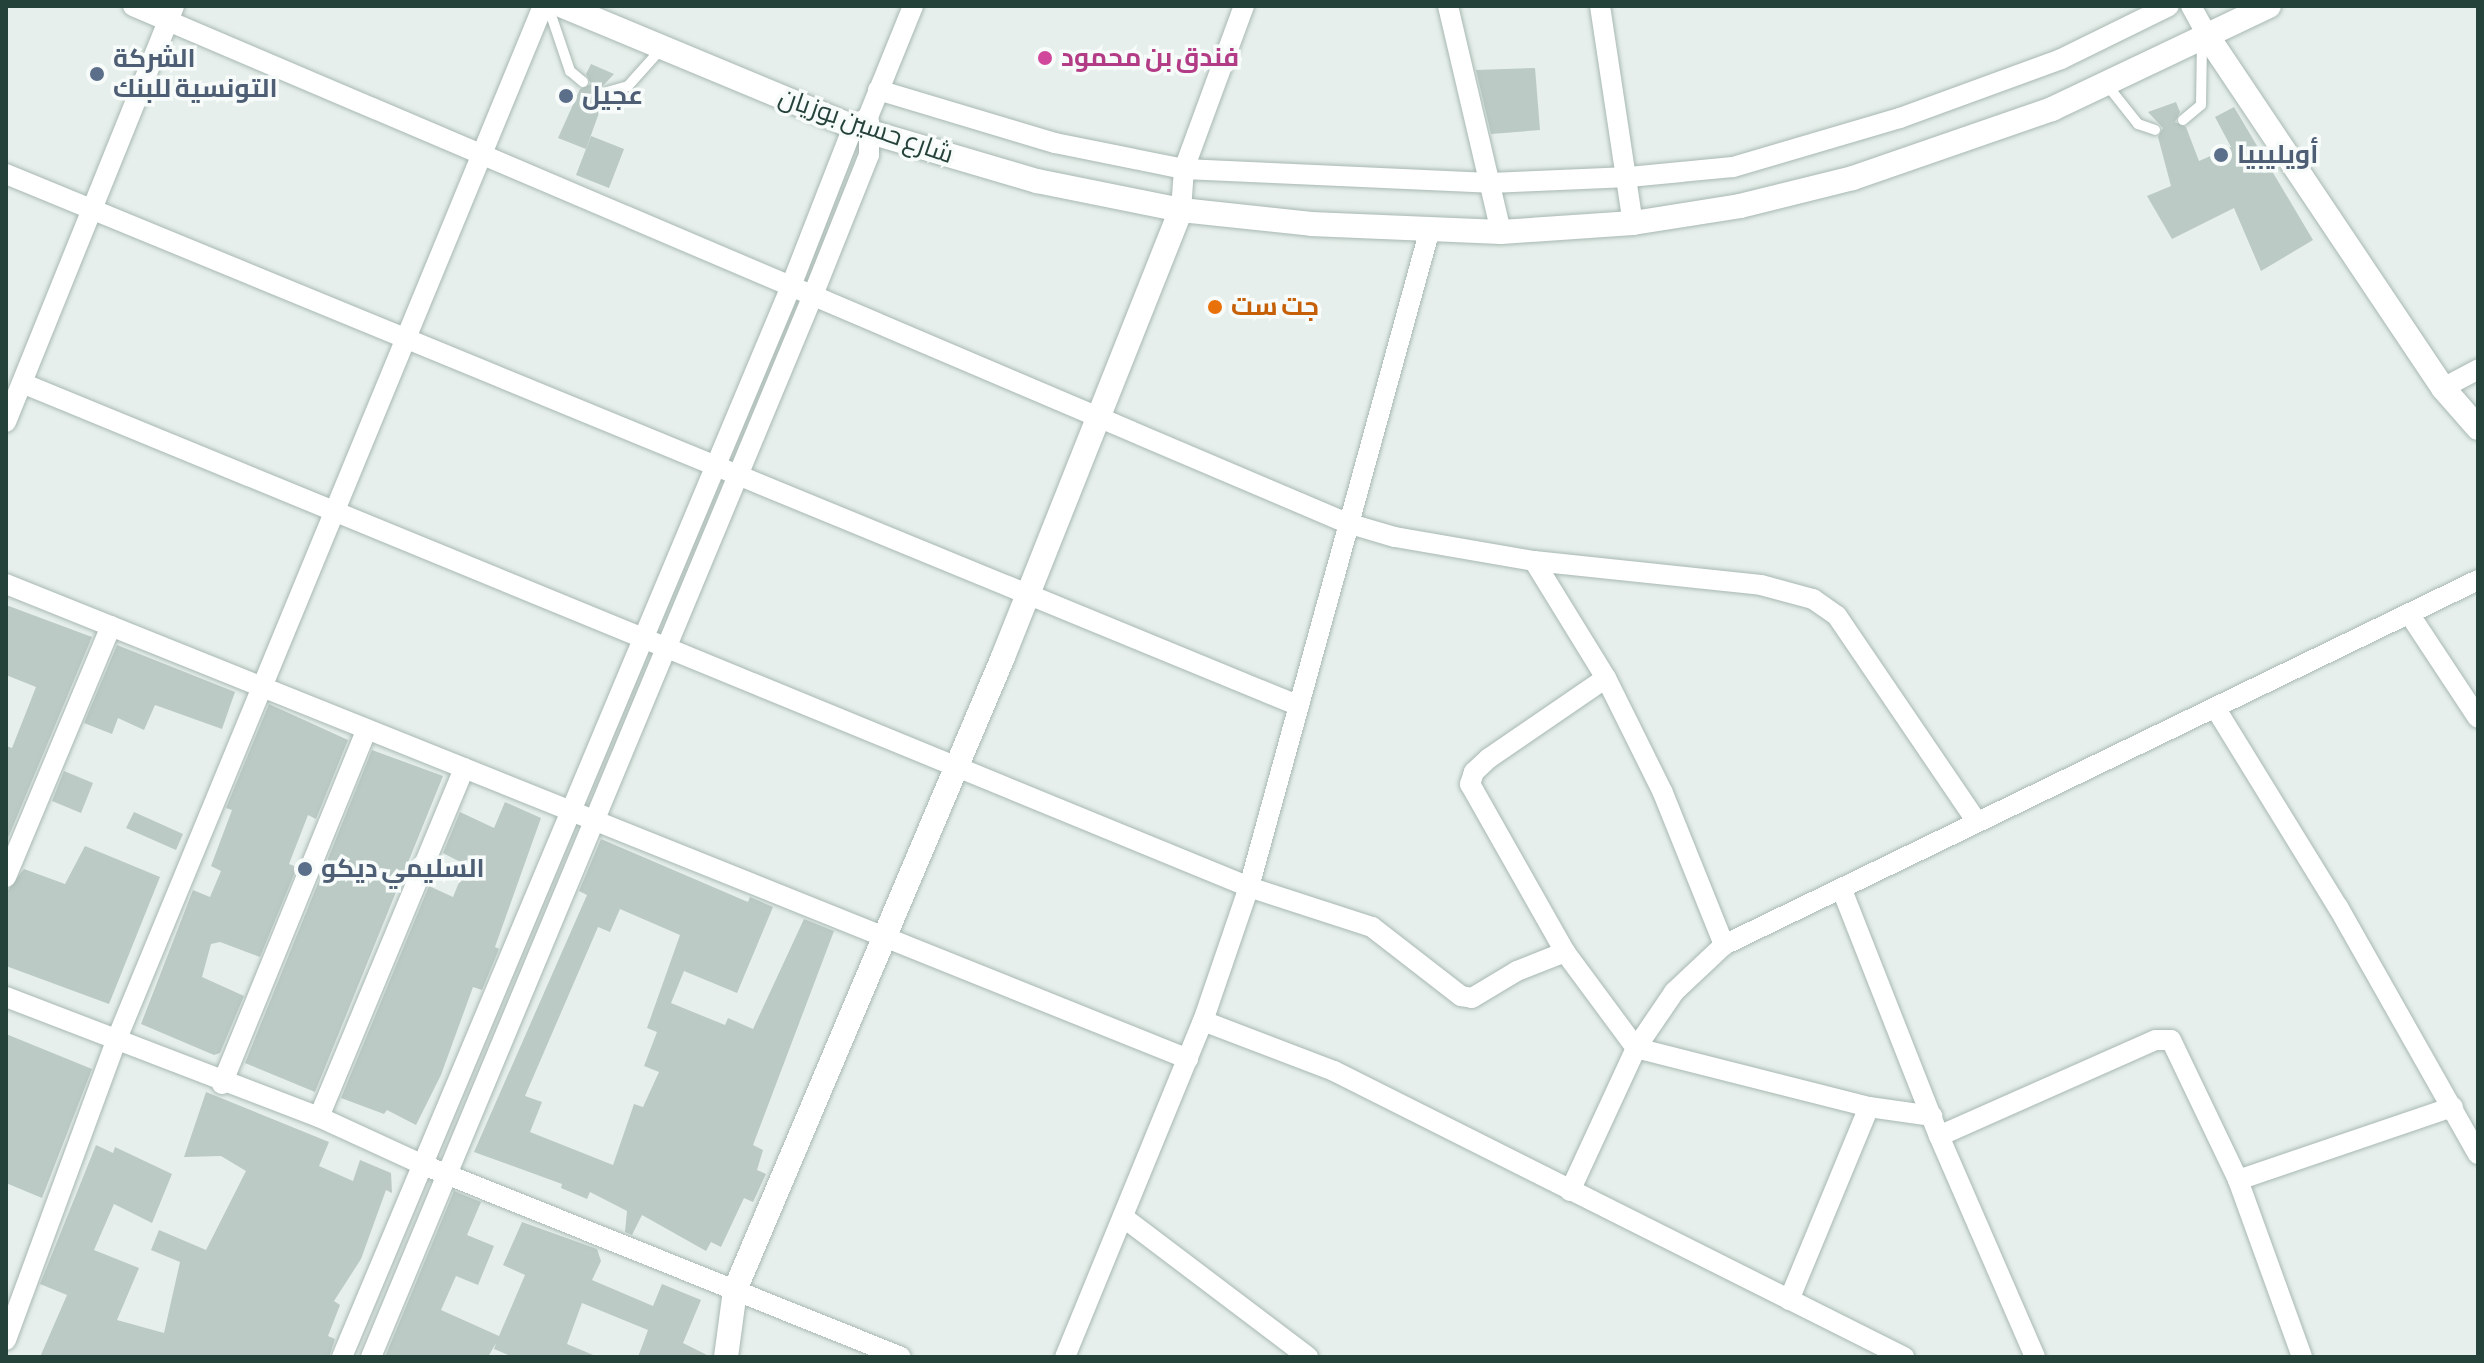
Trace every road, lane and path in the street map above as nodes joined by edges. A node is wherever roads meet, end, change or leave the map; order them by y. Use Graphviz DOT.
graph roads {
  1 [pos="133,6"];
  2 [pos="546,6"];
  3 [pos="563,6"];
  4 [pos="913,6"];
  5 [pos="1244,6"];
  6 [pos="1448,6"];
  7 [pos="1600,6"];
  8 [pos="2169,6"];
  9 [pos="2191,6"];
  10 [pos="2269,6"];
  11 [pos="171,13"];
  12 [pos="2205,38"];
  13 [pos="663,47"];
  14 [pos="583,82"];
  15 [pos="2106,83"];
  16 [pos="878,90"];
  17 [pos="607,92"];
  18 [pos="2183,120"];
  19 [pos="865,126"];
  20 [pos="2155,130"];
  21 [pos="482,155"];
  22 [pos="1184,169"];
  23 [pos="6,174"];
  24 [pos="1629,177"];
  25 [pos="1490,183"];
  26 [pos="92,208"];
  27 [pos="1181,210"];
  28 [pos="1633,223"];
  29 [pos="1430,229"];
  30 [pos="1501,232"];
  31 [pos="791,286"];
  32 [pos="813,295"];
  33 [pos="406,338"];
  34 [pos="2478,369"];
  35 [pos="22,383"];
  36 [pos="2443,388"];
  37 [pos="1100,418"];
  38 [pos="6,422"];
  39 [pos="2478,428"];
  40 [pos="714,465"];
  41 [pos="736,475"];
  42 [pos="335,512"];
  43 [pos="1347,523"];
  44 [pos="1534,561"];
  45 [pos="2478,580"];
  46 [pos="6,584"];
  47 [pos="1027,594"];
  48 [pos="2410,615"];
  49 [pos="111,626"];
  50 [pos="643,639"];
  51 [pos="666,648"];
  52 [pos="1606,678"];
  53 [pos="263,687"];
  54 [pos="1299,706"];
  55 [pos="2216,709"];
  56 [pos="2478,718"];
  57 [pos="367,729"];
  58 [pos="464,768"];
  59 [pos="955,768"];
  60 [pos="570,811"];
  61 [pos="1975,819"];
  62 [pos="593,820"];
  63 [pos="6,877"];
  64 [pos="1249,887"];
  65 [pos="1842,890"];
  66 [pos="885,937"];
  67 [pos="1724,945"];
  68 [pos="1565,952"];
  69 [pos="6,997"];
  70 [pos="1203,1021"];
  71 [pos="116,1041"];
  72 [pos="1636,1048"];
  73 [pos="1188,1059"];
  74 [pos="222,1084"];
  75 [pos="1869,1107"];
  76 [pos="2453,1107"];
  77 [pos="319,1117"];
  78 [pos="1935,1126"];
  79 [pos="2478,1154"];
  80 [pos="421,1164"];
  81 [pos="445,1174"];
  82 [pos="2238,1180"];
  83 [pos="1570,1191"];
  84 [pos="1123,1217"];
  85 [pos="735,1290"];
  86 [pos="1789,1300"];
  87 [pos="6,1340"];
  88 [pos="723,1352"];
  89 [pos="342,1357"];
  90 [pos="371,1357"];
  91 [pos="901,1357"];
  92 [pos="1065,1357"];
  93 [pos="1308,1357"];
  94 [pos="1904,1357"];
  95 [pos="2035,1357"];
  96 [pos="2302,1357"];
  1 -- 11 [label="street"];
  2 -- 14 [label="lane"];
  2 -- 21 [label="street"];
  3 -- 13 [label="main road, شارع حسين بوزيان"];
  4 -- 16 [label="street"];
  5 -- 22 [label="street"];
  6 -- 25 [label="street"];
  7 -- 24 [label="street"];
  8 -- 24 [label="street"];
  9 -- 12 [label="street"];
  10 -- 12 [label="main road, شارع حسين بوزيان"];
  11 -- 21 [label="street"];
  11 -- 26 [label="street"];
  12 -- 15 [label="main road, شارع حسين بوزيان"];
  12 -- 18 [label="lane"];
  12 -- 36 [label="main road"];
  13 -- 17 [label="lane"];
  13 -- 19 [label="main road, شارع حسين بوزيان"];
  15 -- 20 [label="lane"];
  15 -- 28 [label="main road, شارع حسين بوزيان"];
  16 -- 19 [label="street"];
  16 -- 22 [label="street"];
  19 -- 27 [label="main road, شارع حسين بوزيان"];
  19 -- 31 [label="street"];
  19 -- 32 [label="street"];
  21 -- 31 [label="street"];
  21 -- 33 [label="street"];
  22 -- 25 [label="street"];
  22 -- 27 [label="street"];
  23 -- 26 [label="street"];
  24 -- 25 [label="street"];
  24 -- 28 [label="street"];
  25 -- 30 [label="street"];
  26 -- 33 [label="street"];
  26 -- 35 [label="street"];
  27 -- 29 [label="main road, شارع حسين بوزيان"];
  27 -- 37 [label="main road"];
  28 -- 30 [label="main road, شارع حسين بوزيان"];
  29 -- 30 [label="main road, شارع حسين بوزيان"];
  29 -- 43 [label="street"];
  31 -- 32 [label="street"];
  31 -- 40 [label="street"];
  32 -- 37 [label="street"];
  32 -- 41 [label="street"];
  33 -- 40 [label="street"];
  33 -- 42 [label="street"];
  34 -- 36 [label="street"];
  35 -- 38 [label="street"];
  35 -- 42 [label="street"];
  36 -- 39 [label="main road"];
  37 -- 43 [label="street"];
  37 -- 47 [label="main road"];
  40 -- 41 [label="street"];
  40 -- 50 [label="street"];
  41 -- 47 [label="street"];
  41 -- 51 [label="street"];
  42 -- 50 [label="street"];
  42 -- 53 [label="street"];
  43 -- 44 [label="street"];
  43 -- 54 [label="street"];
  44 -- 52 [label="street"];
  44 -- 61 [label="street"];
  45 -- 48 [label="street"];
  46 -- 49 [label="street"];
  47 -- 54 [label="street"];
  47 -- 59 [label="main road"];
  48 -- 55 [label="street"];
  48 -- 56 [label="street"];
  49 -- 53 [label="street"];
  49 -- 63 [label="street"];
  50 -- 51 [label="street"];
  50 -- 60 [label="street"];
  51 -- 59 [label="street"];
  51 -- 62 [label="street"];
  52 -- 67 [label="street"];
  52 -- 68 [label="street"];
  53 -- 57 [label="street"];
  53 -- 71 [label="street"];
  54 -- 64 [label="street"];
  55 -- 61 [label="street"];
  55 -- 76 [label="street"];
  57 -- 58 [label="street"];
  57 -- 74 [label="street"];
  58 -- 60 [label="street"];
  58 -- 77 [label="street"];
  59 -- 64 [label="street"];
  59 -- 66 [label="main road"];
  60 -- 62 [label="street"];
  60 -- 80 [label="street"];
  61 -- 65 [label="street"];
  62 -- 66 [label="street"];
  62 -- 81 [label="street"];
  64 -- 68 [label="street"];
  64 -- 70 [label="street"];
  65 -- 67 [label="street"];
  65 -- 78 [label="street"];
  66 -- 73 [label="street"];
  66 -- 85 [label="main road"];
  67 -- 72 [label="street"];
  68 -- 72 [label="street"];
  69 -- 71 [label="street"];
  70 -- 73 [label="street"];
  70 -- 83 [label="street"];
  71 -- 74 [label="street"];
  71 -- 87 [label="street"];
  72 -- 75 [label="street"];
  72 -- 83 [label="street"];
  73 -- 84 [label="street"];
  74 -- 77 [label="street"];
  75 -- 78 [label="street"];
  75 -- 86 [label="street"];
  76 -- 79 [label="street"];
  76 -- 82 [label="street"];
  77 -- 80 [label="street"];
  78 -- 82 [label="street"];
  78 -- 95 [label="street"];
  80 -- 81 [label="street"];
  80 -- 89 [label="street"];
  81 -- 85 [label="street"];
  81 -- 90 [label="street"];
  82 -- 96 [label="street"];
  83 -- 86 [label="street"];
  84 -- 92 [label="street"];
  84 -- 93 [label="street"];
  85 -- 88 [label="main road"];
  85 -- 91 [label="street"];
  86 -- 94 [label="street"];
}
